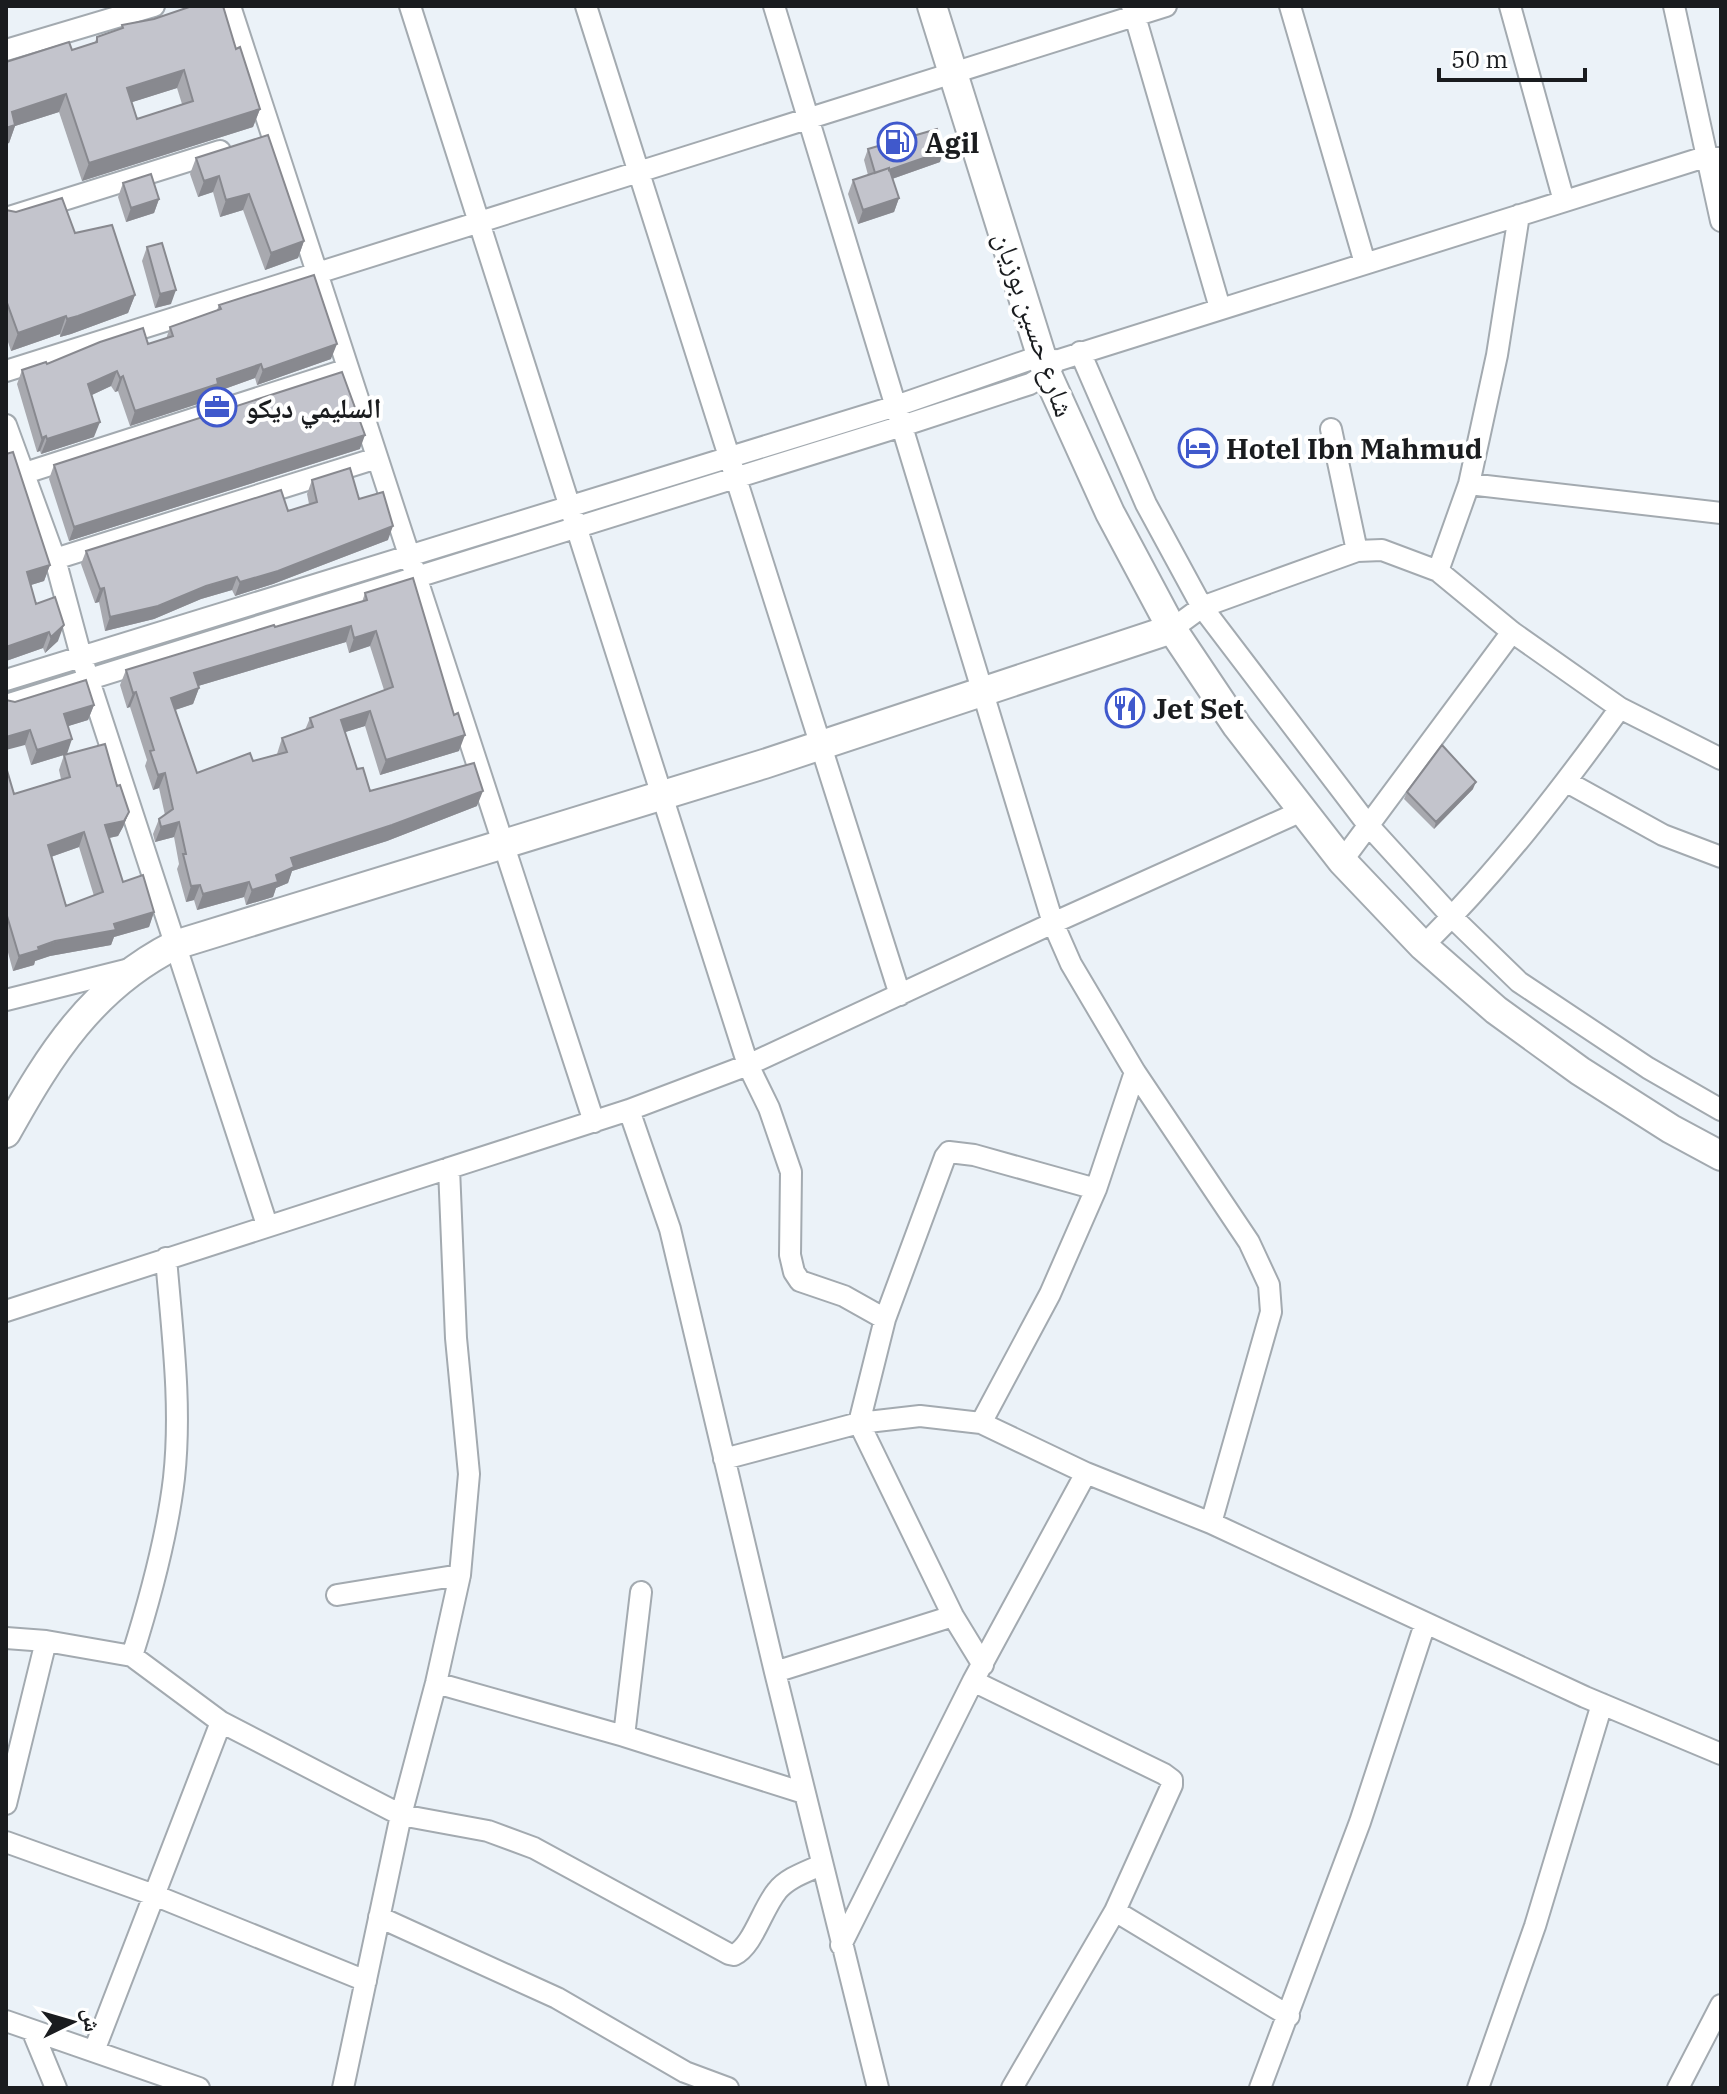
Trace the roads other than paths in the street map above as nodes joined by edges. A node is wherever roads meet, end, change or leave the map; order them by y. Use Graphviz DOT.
graph roads {
  1 [pos="154,6"];
  2 [pos="230,6"];
  3 [pos="410,6"];
  4 [pos="586,6"];
  5 [pos="774,6"];
  6 [pos="932,6"];
  7 [pos="1166,6"];
  8 [pos="1290,6"];
  9 [pos="1510,6"];
  10 [pos="1674,6"];
  11 [pos="1134,11"];
  12 [pos="6,50"];
  13 [pos="952,72"];
  14 [pos="808,118"];
  15 [pos="257,140"];
  16 [pos="1713,158"];
  17 [pos="639,171"];
  18 [pos="1564,201"];
  19 [pos="1519,215"];
  20 [pos="6,218"];
  21 [pos="1721,221"];
  22 [pos="479,223"];
  23 [pos="1365,263"];
  24 [pos="317,274"];
  25 [pos="1220,308"];
  26 [pos="1080,352"];
  27 [pos="1048,364"];
  28 [pos="348,369"];
  29 [pos="6,371"];
  30 [pos="896,406"];
  31 [pos="6,425"];
  32 [pos="902,426"];
  33 [pos="1331,429"];
  34 [pos="729,456"];
  35 [pos="377,458"];
  36 [pos="22,474"];
  37 [pos="735,476"];
  38 [pos="1469,484"];
  39 [pos="569,507"];
  40 [pos="1721,513"];
  41 [pos="576,528"];
  42 [pos="1357,551"];
  43 [pos="409,555"];
  44 [pos="55,559"];
  45 [pos="1438,571"];
  46 [pos="416,577"];
  47 [pos="1202,607"];
  48 [pos="1172,629"];
  49 [pos="1512,632"];
  50 [pos="81,656"];
  51 [pos="89,679"];
  52 [pos="6,680"];
  53 [pos="983,693"];
  54 [pos="6,705"];
  55 [pos="1620,708"];
  56 [pos="820,744"];
  57 [pos="1721,759"];
  58 [pos="1567,782"];
  59 [pos="660,794"];
  60 [pos="1302,811"];
  61 [pos="1368,825"];
  62 [pos="503,844"];
  63 [pos="1721,857"];
  64 [pos="1342,861"];
  65 [pos="1452,917"];
  66 [pos="1053,923"];
  67 [pos="175,945"];
  68 [pos="1423,946"];
  69 [pos="134,968"];
  70 [pos="900,995"];
  71 [pos="6,1000"];
  72 [pos="748,1065"];
  73 [pos="1135,1072"];
  74 [pos="37,1077"];
  75 [pos="6,1103"];
  76 [pos="629,1110"];
  77 [pos="1721,1110"];
  78 [pos="594,1122"];
  79 [pos="6,1133"];
  80 [pos="1721,1156"];
  81 [pos="449,1168"];
  82 [pos="1096,1189"];
  83 [pos="267,1225"];
  84 [pos="166,1258"];
  85 [pos="6,1311"];
  86 [pos="885,1319"];
  87 [pos="859,1423"];
  88 [pos="981,1423"];
  89 [pos="724,1459"];
  90 [pos="1086,1473"];
  91 [pos="1211,1523"];
  92 [pos="460,1575"];
  93 [pos="641,1592"];
  94 [pos="337,1595"];
  95 [pos="953,1616"];
  96 [pos="1425,1624"];
  97 [pos="6,1638"];
  98 [pos="46,1641"];
  99 [pos="132,1656"];
  100 [pos="775,1672"];
  101 [pos="978,1673"];
  102 [pos="436,1683"];
  103 [pos="1602,1704"];
  104 [pos="221,1722"];
  105 [pos="624,1736"];
  106 [pos="1721,1754"];
  107 [pos="804,1793"];
  108 [pos="6,1801"];
  109 [pos="401,1815"];
  110 [pos="6,1842"];
  111 [pos="821,1865"];
  112 [pos="154,1895"];
  113 [pos="1115,1911"];
  114 [pos="379,1917"];
  115 [pos="841,1945"];
  116 [pos="366,1981"];
  117 [pos="1721,2005"];
  118 [pos="1289,2016"];
  119 [pos="6,2021"];
  120 [pos="32,2030"];
  121 [pos="94,2051"];
  122 [pos="683,2080"];
  123 [pos="56,2088"];
  124 [pos="199,2088"];
  125 [pos="343,2088"];
  126 [pos="728,2088"];
  127 [pos="878,2088"];
  128 [pos="1012,2088"];
  129 [pos="1260,2088"];
  130 [pos="1478,2088"];
  131 [pos="1678,2088"];
  1 -- 12 [label="street"];
  2 -- 15 [label="street"];
  3 -- 22 [label="street"];
  4 -- 17 [label="street"];
  5 -- 14 [label="street"];
  6 -- 13 [label="main road, شارع حسين بوزيان"];
  7 -- 11 [label="street"];
  8 -- 23 [label="street"];
  9 -- 18 [label="street"];
  10 -- 16 [label="street"];
  11 -- 13 [label="street"];
  11 -- 25 [label="street"];
  13 -- 14 [label="street"];
  13 -- 27 [label="main road, شارع حسين بوزيان"];
  14 -- 17 [label="street"];
  14 -- 30 [label="street"];
  15 -- 20 [label="street"];
  15 -- 24 [label="street"];
  16 -- 18 [label="street"];
  16 -- 21 [label="street"];
  17 -- 22 [label="street"];
  17 -- 34 [label="street"];
  18 -- 19 [label="street"];
  19 -- 23 [label="street"];
  19 -- 38 [label="street"];
  22 -- 24 [label="street"];
  22 -- 39 [label="street"];
  23 -- 25 [label="street"];
  24 -- 28 [label="street"];
  24 -- 29 [label="street"];
  25 -- 26 [label="street"];
  26 -- 27 [label="street"];
  26 -- 47 [label="street"];
  27 -- 30 [label="street"];
  27 -- 32 [label="street"];
  27 -- 48 [label="main road, شارع حسين بوزيان"];
  28 -- 35 [label="street"];
  28 -- 36 [label="street"];
  30 -- 32 [label="street"];
  30 -- 34 [label="street"];
  31 -- 36 [label="street"];
  32 -- 37 [label="street"];
  32 -- 53 [label="street"];
  33 -- 42 [label="street"];
  34 -- 37 [label="street"];
  34 -- 39 [label="street"];
  35 -- 43 [label="street"];
  35 -- 44 [label="street"];
  36 -- 44 [label="street"];
  37 -- 41 [label="street"];
  37 -- 56 [label="street"];
  38 -- 40 [label="street"];
  38 -- 45 [label="street"];
  39 -- 41 [label="street"];
  39 -- 43 [label="street"];
  41 -- 46 [label="street"];
  41 -- 59 [label="street"];
  42 -- 45 [label="street"];
  42 -- 47 [label="street"];
  43 -- 46 [label="street"];
  43 -- 50 [label="street"];
  44 -- 50 [label="street"];
  45 -- 49 [label="street"];
  46 -- 51 [label="street"];
  46 -- 62 [label="street"];
  47 -- 48 [label="street"];
  47 -- 61 [label="street"];
  48 -- 53 [label="main road"];
  48 -- 60 [label="main road, شارع حسين بوزيان"];
  49 -- 55 [label="street"];
  49 -- 61 [label="street"];
  50 -- 51 [label="street"];
  50 -- 52 [label="street"];
  51 -- 54 [label="street"];
  51 -- 67 [label="street"];
  53 -- 56 [label="main road"];
  53 -- 66 [label="street"];
  55 -- 57 [label="street"];
  55 -- 58 [label="street"];
  56 -- 59 [label="main road"];
  56 -- 70 [label="street"];
  58 -- 63 [label="street"];
  58 -- 65 [label="street"];
  59 -- 62 [label="main road"];
  59 -- 72 [label="street"];
  60 -- 64 [label="main road, شارع حسين بوزيان"];
  60 -- 66 [label="street"];
  61 -- 64 [label="street"];
  61 -- 65 [label="street"];
  62 -- 67 [label="main road"];
  62 -- 78 [label="street"];
  64 -- 68 [label="main road, شارع حسين بوزيان"];
  65 -- 68 [label="street"];
  65 -- 77 [label="street"];
  66 -- 70 [label="street"];
  66 -- 73 [label="street"];
  67 -- 69 [label="main road"];
  67 -- 83 [label="street"];
  68 -- 80 [label="main road, شارع حسين بوزيان"];
  69 -- 71 [label="street"];
  69 -- 74 [label="main road"];
  70 -- 72 [label="street"];
  72 -- 76 [label="street"];
  72 -- 86 [label="street"];
  73 -- 82 [label="street"];
  73 -- 91 [label="street"];
  74 -- 75 [label="main road"];
  74 -- 79 [label="main road"];
  76 -- 78 [label="street"];
  76 -- 89 [label="street"];
  78 -- 81 [label="street"];
  81 -- 83 [label="street"];
  81 -- 92 [label="street"];
  82 -- 86 [label="street"];
  82 -- 88 [label="street"];
  83 -- 84 [label="street"];
  84 -- 85 [label="street"];
  84 -- 99 [label="street"];
  86 -- 87 [label="street"];
  87 -- 88 [label="street"];
  87 -- 89 [label="street"];
  87 -- 95 [label="street"];
  88 -- 90 [label="street"];
  89 -- 100 [label="street"];
  90 -- 91 [label="street"];
  90 -- 101 [label="street"];
  91 -- 96 [label="street"];
  92 -- 94 [label="street"];
  92 -- 102 [label="street"];
  93 -- 105 [label="street"];
  95 -- 100 [label="street"];
  95 -- 101 [label="street"];
  96 -- 103 [label="street"];
  96 -- 118 [label="street"];
  97 -- 98 [label="street"];
  98 -- 99 [label="street"];
  98 -- 108 [label="street"];
  99 -- 104 [label="street"];
  100 -- 107 [label="street"];
  101 -- 113 [label="street"];
  101 -- 115 [label="street"];
  102 -- 105 [label="street"];
  102 -- 109 [label="street"];
  103 -- 106 [label="street"];
  103 -- 130 [label="street"];
  104 -- 109 [label="street"];
  104 -- 112 [label="street"];
  105 -- 107 [label="street"];
  107 -- 111 [label="street"];
  109 -- 111 [label="street"];
  109 -- 114 [label="street"];
  110 -- 112 [label="street"];
  111 -- 115 [label="street"];
  112 -- 116 [label="street"];
  112 -- 121 [label="street"];
  113 -- 118 [label="street"];
  113 -- 128 [label="street"];
  114 -- 116 [label="street"];
  114 -- 122 [label="street"];
  115 -- 127 [label="street"];
  116 -- 125 [label="street"];
  117 -- 131 [label="street"];
  118 -- 129 [label="street"];
  119 -- 120 [label="street"];
  120 -- 121 [label="street"];
  120 -- 123 [label="street"];
  121 -- 124 [label="street"];
  122 -- 126 [label="street"];
}
